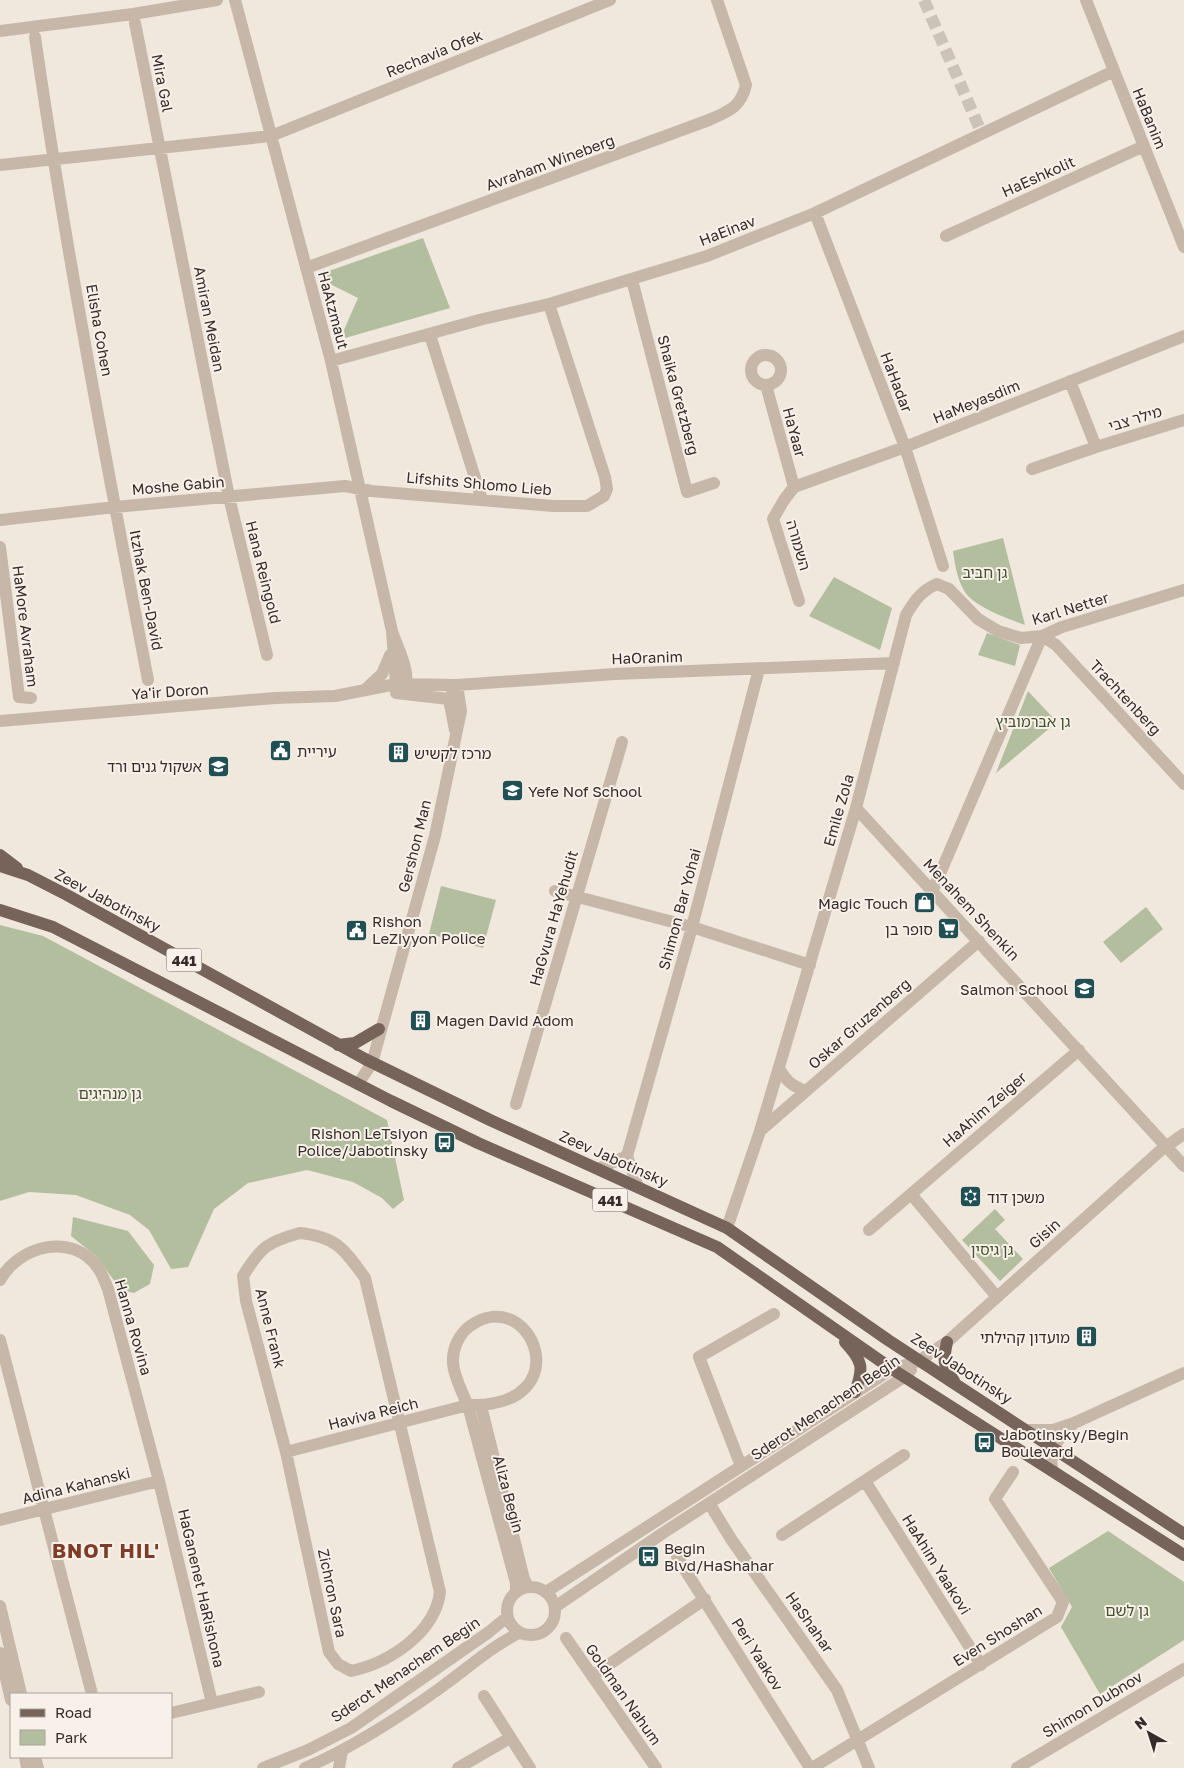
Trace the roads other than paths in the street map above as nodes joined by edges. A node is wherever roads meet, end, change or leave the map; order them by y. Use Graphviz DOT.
graph roads {
  1 [pos="216,0"];
  2 [pos="236,0"];
  3 [pos="610,0"];
  4 [pos="717,0"];
  5 [pos="1086,0"];
  6 [pos="135,23"];
  7 [pos="0,31"];
  8 [pos="34,37"];
  9 [pos="1114,71"];
  10 [pos="272,136"];
  11 [pos="1144,146"];
  12 [pos="160,148"];
  13 [pos="53,159"];
  14 [pos="0,165"];
  15 [pos="815,213"];
  16 [pos="946,236"];
  17 [pos="1184,247"];
  18 [pos="306,268"];
  19 [pos="632,280"];
  20 [pos="549,304"];
  21 [pos="430,335"];
  22 [pos="1184,336"];
  23 [pos="331,361"];
  24 [pos="1070,381"];
  25 [pos="766,385"];
  26 [pos="1184,420"];
  27 [pos="904,447"];
  28 [pos="1096,447"];
  29 [pos="1032,469"];
  30 [pos="714,483"];
  31 [pos="794,487"];
  32 [pos="359,488"];
  33 [pos="229,497"];
  34 [pos="482,500"];
  35 [pos="114,507"];
  36 [pos="0,520"];
  37 [pos="0,547"];
  38 [pos="942,566"];
  39 [pos="949,589"];
  40 [pos="1184,590"];
  41 [pos="799,601"];
  42 [pos="392,631"];
  43 [pos="1042,636"];
  44 [pos="392,650"];
  45 [pos="267,655"];
  46 [pos="894,663"];
  47 [pos="759,669"];
  48 [pos="148,680"];
  49 [pos="457,685"];
  50 [pos="402,688"];
  51 [pos="366,689"];
  52 [pos="342,695"];
  53 [pos="30,698"];
  54 [pos="449,699"];
  55 [pos="0,721"];
  56 [pos="456,733"];
  57 [pos="622,742"];
  58 [pos="1184,784"];
  59 [pos="856,808"];
  60 [pos="0,855"];
  61 [pos="0,866"];
  62 [pos="28,876"];
  63 [pos="933,890"];
  64 [pos="555,891"];
  65 [pos="577,897"];
  66 [pos="0,910"];
  67 [pos="692,927"];
  68 [pos="979,940"];
  69 [pos="810,965"];
  70 [pos="380,1026"];
  71 [pos="337,1044"];
  72 [pos="1078,1050"];
  73 [pos="369,1061"];
  74 [pos="779,1068"];
  75 [pos="358,1084"];
  76 [pos="806,1091"];
  77 [pos="516,1104"];
  78 [pos="760,1131"];
  79 [pos="1184,1134"];
  80 [pos="1165,1146"];
  81 [pos="627,1156"];
  82 [pos="1184,1166"];
  83 [pos="598,1169"];
  84 [pos="638,1187"];
  85 [pos="911,1194"];
  86 [pos="728,1228"];
  87 [pos="869,1230"];
  88 [pos="0,1280"];
  89 [pos="997,1297"];
  90 [pos="774,1314"];
  91 [pos="832,1327"];
  92 [pos="0,1340"];
  93 [pos="947,1342"];
  94 [pos="919,1361"];
  95 [pos="892,1369"];
  96 [pos="1184,1372"];
  97 [pos="904,1377"];
  98 [pos="957,1385"];
  99 [pos="855,1392"];
  100 [pos="474,1406"];
  101 [pos="400,1423"];
  102 [pos="1074,1423"];
  103 [pos="1028,1430"];
  104 [pos="1054,1447"];
  105 [pos="286,1452"];
  106 [pos="904,1454"];
  107 [pos="741,1466"];
  108 [pos="1053,1471"];
  109 [pos="1013,1472"];
  110 [pos="159,1481"];
  111 [pos="865,1481"];
  112 [pos="709,1503"];
  113 [pos="46,1509"];
  114 [pos="0,1520"];
  115 [pos="1184,1534"];
  116 [pos="782,1535"];
  117 [pos="1184,1555"];
  118 [pos="677,1557"];
  119 [pos="528,1587"];
  120 [pos="516,1592"];
  121 [pos="546,1592"];
  122 [pos="705,1600"];
  123 [pos="0,1606"];
  124 [pos="555,1608"];
  125 [pos="507,1617"];
  126 [pos="519,1633"];
  127 [pos="566,1638"];
  128 [pos="0,1653"];
  129 [pos="981,1664"];
  130 [pos="1184,1668"];
  131 [pos="592,1676"];
  132 [pos="259,1692"];
  133 [pos="21,1693"];
  134 [pos="92,1693"];
  135 [pos="10,1696"];
  136 [pos="484,1696"];
  137 [pos="212,1704"];
  138 [pos="172,1713"];
  139 [pos="510,1738"];
  140 [pos="858,1739"];
  141 [pos="494,1747"];
  142 [pos="342,1751"];
  143 [pos="519,1752"];
  144 [pos="327,1764"];
  145 [pos="263,1768"];
  146 [pos="305,1768"];
  147 [pos="339,1768"];
  148 [pos="458,1768"];
  149 [pos="530,1768"];
  150 [pos="656,1768"];
  151 [pos="811,1768"];
  152 [pos="869,1768"];
  153 [pos="1017,1768"];
  1 -- 7 [label="street"];
  2 -- 10 [label="street, HaAtzmaut"];
  3 -- 10 [label="street, Rechavia Ofek"];
  4 -- 18 [label="street, Avraham Wineberg"];
  5 -- 9 [label="street, HaBanim"];
  6 -- 12 [label="street, Mira Gal"];
  8 -- 13 [label="street, Elisha Cohen"];
  9 -- 11 [label="street, HaBanim"];
  9 -- 15 [label="street, HaEinav"];
  10 -- 12 [label="street"];
  10 -- 18 [label="street, HaAtzmaut"];
  11 -- 16 [label="street, HaEshkolit"];
  11 -- 17 [label="street, HaBanim"];
  12 -- 13 [label="street"];
  12 -- 33 [label="street, Amiran Meidan"];
  13 -- 14 [label="street"];
  13 -- 35 [label="street, Elisha Cohen"];
  15 -- 19 [label="street, HaEinav"];
  15 -- 27 [label="street, HaHadar"];
  18 -- 23 [label="street, HaAtzmaut"];
  19 -- 20 [label="street, HaEinav"];
  19 -- 30 [label="street, Shaika Gretzberg"];
  20 -- 21 [label="street, HaEinav"];
  20 -- 34 [label="street, Lifshits Shlomo Lieb"];
  21 -- 23 [label="street, HaEinav"];
  21 -- 34 [label="street"];
  22 -- 24 [label="street, HaMeyasdim"];
  23 -- 32 [label="street, HaAtzmaut"];
  24 -- 27 [label="street, HaMeyasdim"];
  24 -- 28 [label="street, מילר צבי"];
  25 -- 31 [label="street, HaYaar"];
  26 -- 28 [label="street, מילר צבי"];
  27 -- 31 [label="street, HaMeyasdim"];
  27 -- 38 [label="street, HaHadar"];
  28 -- 29 [label="street, מילר צבי"];
  31 -- 41 [label="street, השמורה"];
  32 -- 33 [label="street, Moshe Gabin"];
  32 -- 34 [label="street, Lifshits Shlomo Lieb"];
  32 -- 42 [label="street, HaAtzmaut"];
  33 -- 35 [label="street, Moshe Gabin"];
  33 -- 45 [label="street, Hana Reingold"];
  35 -- 36 [label="street, Moshe Gabin"];
  35 -- 48 [label="street, Itzhak Ben-David"];
  37 -- 53 [label="street, HaMore Avraham"];
  39 -- 43 [label="street, Karl Netter"];
  39 -- 46 [label="street, Emile Zola"];
  40 -- 43 [label="street, Karl Netter"];
  42 -- 44 [label="street, HaAtzmaut"];
  42 -- 50 [label="street, HaAtzmaut"];
  43 -- 58 [label="street, Trachtenberg"];
  43 -- 63 [label="street"];
  44 -- 50 [label="street, HaAtzmaut"];
  44 -- 51 [label="street, HaAtzmaut"];
  46 -- 47 [label="street, HaOranim"];
  46 -- 59 [label="street, Emile Zola"];
  47 -- 49 [label="street, HaOranim"];
  47 -- 67 [label="street, Shimon Bar Yohai"];
  49 -- 50 [label="street, HaOranim"];
  49 -- 54 [label="street"];
  49 -- 56 [label="street, Gershon Man"];
  50 -- 51 [label="street, Ya'ir Doron"];
  50 -- 52 [label="street, Ya'ir Doron"];
  50 -- 54 [label="street"];
  51 -- 52 [label="street, Ya'ir Doron"];
  52 -- 55 [label="street, Ya'ir Doron"];
  54 -- 56 [label="street, Gershon Man"];
  56 -- 70 [label="street, Gershon Man"];
  57 -- 65 [label="street, HaGvura HaYehudit"];
  59 -- 63 [label="street, Menahem Shenkin"];
  59 -- 69 [label="street, Emile Zola"];
  60 -- 62 [label="main road"];
  61 -- 62 [label="main road, Zeev Jabotinsky / 441"];
  62 -- 71 [label="main road, Zeev Jabotinsky / 441"];
  63 -- 68 [label="street, Menahem Shenkin"];
  64 -- 65 [label="street"];
  65 -- 67 [label="street"];
  65 -- 77 [label="street, HaGvura HaYehudit"];
  66 -- 75 [label="main road, 441"];
  67 -- 69 [label="street"];
  67 -- 81 [label="street, Shimon Bar Yohai"];
  68 -- 72 [label="street, Menahem Shenkin"];
  68 -- 76 [label="street, Oskar Gruzenberg"];
  69 -- 74 [label="street, Emile Zola"];
  70 -- 71 [label="main road"];
  70 -- 73 [label="street, Gershon Man"];
  71 -- 73 [label="main road, Zeev Jabotinsky / 441"];
  72 -- 80 [label="street, Menahem Shenkin"];
  72 -- 85 [label="street, HaAhim Zeiger"];
  73 -- 75 [label="street, Gershon Man"];
  73 -- 83 [label="main road, Zeev Jabotinsky / 441"];
  74 -- 76 [label="street"];
  74 -- 78 [label="street, Emile Zola"];
  75 -- 91 [label="main road, 441"];
  76 -- 78 [label="street, Oskar Gruzenberg"];
  78 -- 86 [label="street, Emile Zola"];
  79 -- 80 [label="street, Gisin"];
  80 -- 82 [label="street, Menahem Shenkin"];
  80 -- 89 [label="street, Gisin"];
  81 -- 83 [label="street"];
  81 -- 84 [label="street"];
  83 -- 84 [label="main road, Zeev Jabotinsky / 441"];
  84 -- 86 [label="main road, Zeev Jabotinsky / 441"];
  85 -- 87 [label="street, HaAhim Zeiger"];
  85 -- 89 [label="street"];
  86 -- 94 [label="main road, Zeev Jabotinsky / 441"];
  88 -- 110 [label="street, Hanna Rovina"];
  89 -- 93 [label="street, Gisin"];
  90 -- 107 [label="street"];
  91 -- 95 [label="main road, 441"];
  91 -- 99 [label="main road"];
  92 -- 113 [label="street"];
  93 -- 94 [label="street, Gisin"];
  93 -- 98 [label="main road"];
  94 -- 95 [label="street, Sderot Menachem Begin"];
  94 -- 97 [label="street, Sderot Menachem Begin"];
  94 -- 98 [label="main road, Zeev Jabotinsky / 441"];
  95 -- 97 [label="main road, 441"];
  95 -- 99 [label="street, Sderot Menachem Begin"];
  96 -- 102 [label="street"];
  97 -- 108 [label="main road, 441"];
  97 -- 112 [label="street, Sderot Menachem Begin"];
  98 -- 103 [label="main road, Zeev Jabotinsky / 441"];
  99 -- 107 [label="street, Sderot Menachem Begin"];
  100 -- 100 [label="street, Aliza Begin"];
  100 -- 101 [label="street, Haviva Reich"];
  100 -- 119 [label="street, Aliza Begin"];
  100 -- 120 [label="street, Aliza Begin"];
  101 -- 105 [label="street, Haviva Reich"];
  101 -- 105 [label="street, Anne Frank"];
  101 -- 105 [label="street, Zichron Sara"];
  102 -- 103 [label="street"];
  102 -- 104 [label="street"];
  103 -- 104 [label="main road, Zeev Jabotinsky / 441"];
  104 -- 108 [label="street"];
  104 -- 115 [label="main road, Zeev Jabotinsky / 441"];
  106 -- 111 [label="street"];
  107 -- 121 [label="street, Sderot Menachem Begin"];
  108 -- 117 [label="main road, 441"];
  109 -- 129 [label="street, Even Shoshan"];
  110 -- 113 [label="street, Adina Kahanski"];
  110 -- 137 [label="street, HaGanenet HaRishona"];
  111 -- 116 [label="street"];
  111 -- 129 [label="street, HaAhim Yaakovi"];
  112 -- 124 [label="street, Sderot Menachem Begin"];
  112 -- 140 [label="street, HaShahar"];
  113 -- 114 [label="street, Adina Kahanski"];
  113 -- 134 [label="street"];
  118 -- 122 [label="street, Peri Yaakov"];
  119 -- 120 [label="street"];
  119 -- 121 [label="street"];
  120 -- 125 [label="street"];
  121 -- 124 [label="street"];
  122 -- 131 [label="street"];
  122 -- 151 [label="street, Peri Yaakov"];
  123 -- 133 [label="street"];
  124 -- 126 [label="street"];
  125 -- 126 [label="street"];
  125 -- 145 [label="street, Sderot Menachem Begin"];
  126 -- 142 [label="street, Sderot Menachem Begin"];
  127 -- 131 [label="street, Goldman Nahum"];
  128 -- 135 [label="street"];
  129 -- 140 [label="street, Even Shoshan"];
  130 -- 153 [label="street, Shimon Dubnov"];
  131 -- 150 [label="street, Goldman Nahum"];
  132 -- 137 [label="street"];
  136 -- 139 [label="street"];
  137 -- 138 [label="street"];
  139 -- 141 [label="street"];
  139 -- 143 [label="street"];
  140 -- 151 [label="street, Even Shoshan"];
  140 -- 152 [label="street, HaShahar"];
  141 -- 143 [label="street"];
  141 -- 148 [label="street"];
  142 -- 144 [label="street, Sderot Menachem Begin"];
  142 -- 147 [label="street"];
  143 -- 149 [label="street"];
  144 -- 146 [label="street, Sderot Menachem Begin"];
}
